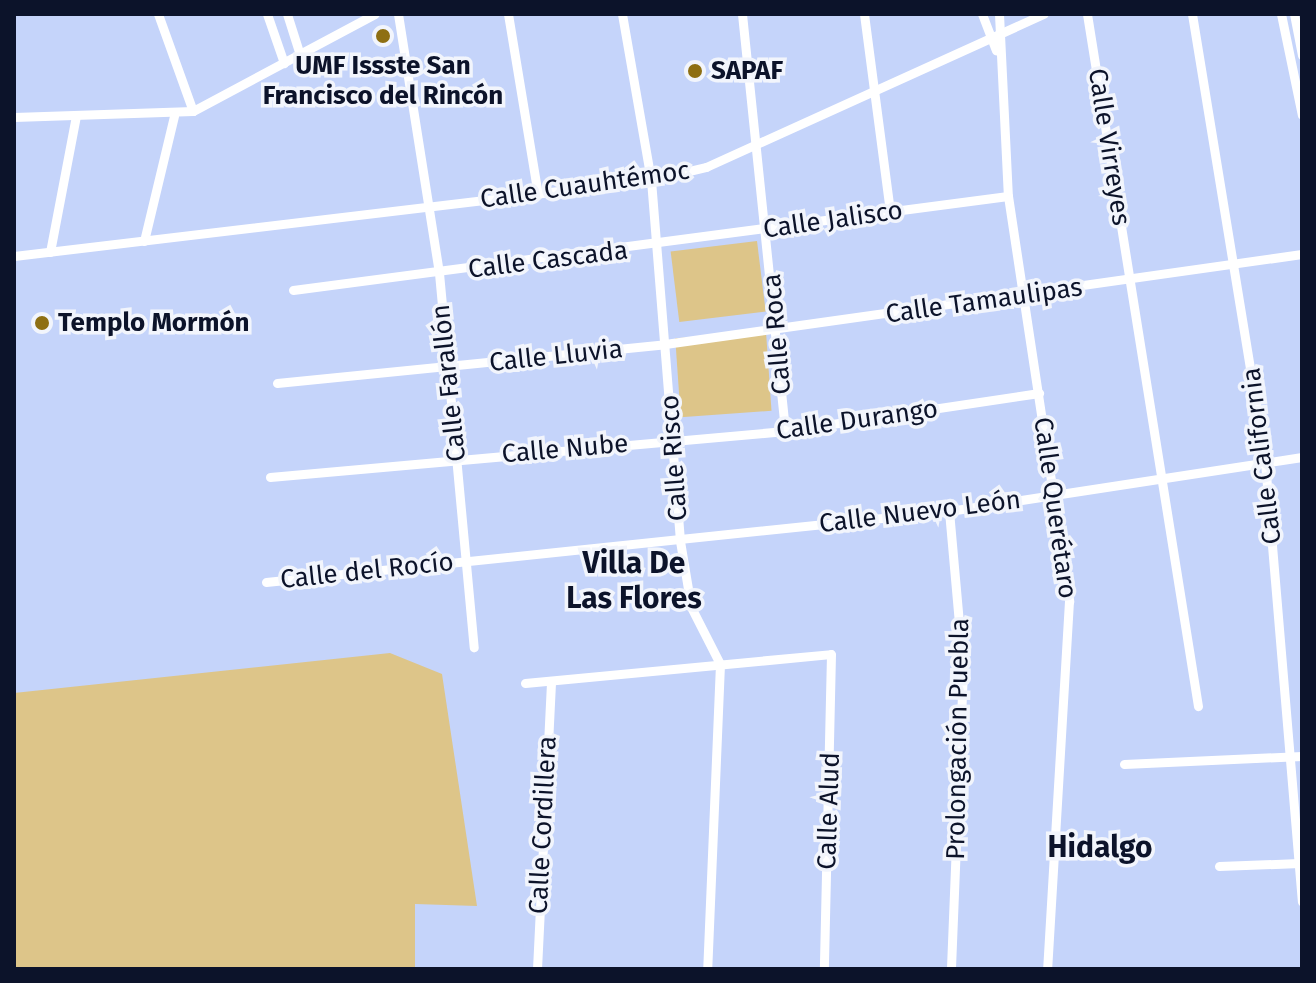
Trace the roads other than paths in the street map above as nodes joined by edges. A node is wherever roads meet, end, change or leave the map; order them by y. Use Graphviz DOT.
graph roads {
  1 [pos="158,14"];
  2 [pos="267,14"];
  3 [pos="287,14"];
  4 [pos="375,14"];
  5 [pos="398,14"];
  6 [pos="508,14"];
  7 [pos="622,14"];
  8 [pos="742,14"];
  9 [pos="864,14"];
  10 [pos="982,14"];
  11 [pos="999,14"];
  12 [pos="1044,14"];
  13 [pos="1087,14"];
  14 [pos="1192,14"];
  15 [pos="1281,14"];
  16 [pos="1294,14"];
  17 [pos="1001,32"];
  18 [pos="986,39"];
  19 [pos="996,50"];
  20 [pos="300,55"];
  21 [pos="1302,55"];
  22 [pos="284,63"];
  23 [pos="877,86"];
  24 [pos="193,111"];
  25 [pos="1302,115"];
  26 [pos="76,116"];
  27 [pos="174,116"];
  28 [pos="14,117"];
  29 [pos="759,140"];
  30 [pos="651,180"];
  31 [pos="538,195"];
  32 [pos="1008,196"];
  33 [pos="429,206"];
  34 [pos="890,212"];
  35 [pos="769,229"];
  36 [pos="144,241"];
  37 [pos="658,247"];
  38 [pos="50,252"];
  39 [pos="1302,254"];
  40 [pos="14,256"];
  41 [pos="1237,267"];
  42 [pos="439,273"];
  43 [pos="1130,281"];
  44 [pos="293,290"];
  45 [pos="1023,298"];
  46 [pos="775,329"];
  47 [pos="665,344"];
  48 [pos="446,368"];
  49 [pos="277,383"];
  50 [pos="1039,393"];
  51 [pos="785,431"];
  52 [pos="674,440"];
  53 [pos="1302,457"];
  54 [pos="456,459"];
  55 [pos="1265,462"];
  56 [pos="270,477"];
  57 [pos="1167,480"];
  58 [pos="1055,495"];
  59 [pos="949,511"];
  60 [pos="680,541"];
  61 [pos="467,561"];
  62 [pos="266,582"];
  63 [pos="474,647"];
  64 [pos="720,664"];
  65 [pos="551,681"];
  66 [pos="525,683"];
  67 [pos="1198,706"];
  68 [pos="1297,756"];
  69 [pos="1124,764"];
  70 [pos="1299,863"];
  71 [pos="1219,866"];
  72 [pos="1302,901"];
  73 [pos="537,969"];
  74 [pos="707,969"];
  75 [pos="824,969"];
  76 [pos="951,969"];
  77 [pos="1047,969"];
  1 -- 24 [label="street"];
  2 -- 22 [label="street"];
  3 -- 20 [label="street"];
  4 -- 20 [label="street"];
  5 -- 33 [label="street, Calle Farallón"];
  6 -- 31 [label="street"];
  7 -- 30 [label="street, Calle Risco"];
  8 -- 29 [label="street, Calle Roca"];
  9 -- 23 [label="street"];
  10 -- 18 [label="street"];
  11 -- 17 [label="street"];
  12 -- 17 [label="street, Calle Cuauhtémoc"];
  13 -- 43 [label="street, Calle Virreyes"];
  14 -- 41 [label="street, Calle California"];
  15 -- 25 [label="street"];
  16 -- 21 [label="street"];
  17 -- 18 [label="street, Calle Cuauhtémoc"];
  17 -- 19 [label="street, Calle Querétaro"];
  18 -- 19 [label="street"];
  18 -- 23 [label="street, Calle Cuauhtémoc"];
  19 -- 32 [label="street, Calle Querétaro"];
  20 -- 22 [label="street"];
  22 -- 24 [label="street"];
  23 -- 29 [label="street, Calle Cuauhtémoc"];
  23 -- 34 [label="street"];
  24 -- 27 [label="street"];
  26 -- 27 [label="street"];
  26 -- 28 [label="street"];
  26 -- 38 [label="street"];
  27 -- 36 [label="street"];
  29 -- 30 [label="street, Calle Cuauhtémoc"];
  29 -- 35 [label="street, Calle Roca"];
  30 -- 31 [label="street, Calle Cuauhtémoc"];
  30 -- 37 [label="street, Calle Risco"];
  31 -- 33 [label="street, Calle Cuauhtémoc"];
  32 -- 34 [label="street, Calle Jalisco"];
  32 -- 45 [label="street, Calle Querétaro"];
  33 -- 36 [label="street, Calle Cuauhtémoc"];
  33 -- 42 [label="street, Calle Farallón"];
  34 -- 35 [label="street, Calle Jalisco"];
  35 -- 37 [label="street, Calle Jalisco"];
  35 -- 46 [label="street, Calle Roca"];
  36 -- 38 [label="street, Calle Cuauhtémoc"];
  37 -- 42 [label="street, Calle Cascada"];
  37 -- 47 [label="street, Calle Risco"];
  38 -- 40 [label="street, Calle Cuauhtémoc"];
  39 -- 41 [label="street, Calle Tamaulipas"];
  41 -- 43 [label="street, Calle Tamaulipas"];
  41 -- 55 [label="street, Calle California"];
  42 -- 44 [label="street, Calle Cascada"];
  42 -- 48 [label="street, Calle Farallón"];
  43 -- 45 [label="street, Calle Tamaulipas"];
  43 -- 57 [label="street, Calle Virreyes"];
  45 -- 46 [label="street, Calle Tamaulipas"];
  45 -- 50 [label="street, Calle Querétaro"];
  46 -- 47 [label="street, Calle Tamaulipas"];
  46 -- 51 [label="street, Calle Roca"];
  47 -- 48 [label="street, Calle Lluvia"];
  47 -- 52 [label="street, Calle Risco"];
  48 -- 49 [label="street, Calle Lluvia"];
  48 -- 54 [label="street, Calle Farallón"];
  50 -- 51 [label="street, Calle Durango"];
  50 -- 58 [label="street, Calle Querétaro"];
  51 -- 52 [label="street, Calle Durango"];
  52 -- 54 [label="street, Calle Nube"];
  52 -- 60 [label="street, Calle Risco"];
  53 -- 55 [label="street, Calle Nuevo León"];
  54 -- 56 [label="street, Calle Nube"];
  54 -- 61 [label="street, Calle Farallón"];
  55 -- 57 [label="street, Calle Nuevo León"];
  55 -- 68 [label="street, Calle California"];
  57 -- 58 [label="street, Calle Nuevo León"];
  57 -- 67 [label="street, Calle Virreyes"];
  58 -- 59 [label="street, Calle Nuevo León"];
  58 -- 77 [label="street, Calle Querétaro"];
  59 -- 60 [label="street, Calle Nuevo León"];
  59 -- 76 [label="street, Prolongación Puebla"];
  60 -- 61 [label="street, Calle Nuevo León"];
  60 -- 64 [label="street, Calle Risco"];
  61 -- 62 [label="street, Calle del Rocío"];
  61 -- 63 [label="street, Calle Farallón"];
  64 -- 65 [label="street"];
  64 -- 74 [label="street, Calle Risco"];
  64 -- 75 [label="street, Calle Alud"];
  65 -- 66 [label="street"];
  65 -- 73 [label="street, Calle Cordillera"];
  68 -- 69 [label="street"];
  68 -- 70 [label="street, Calle California"];
  70 -- 71 [label="street"];
  70 -- 72 [label="street, Calle California"];
}
